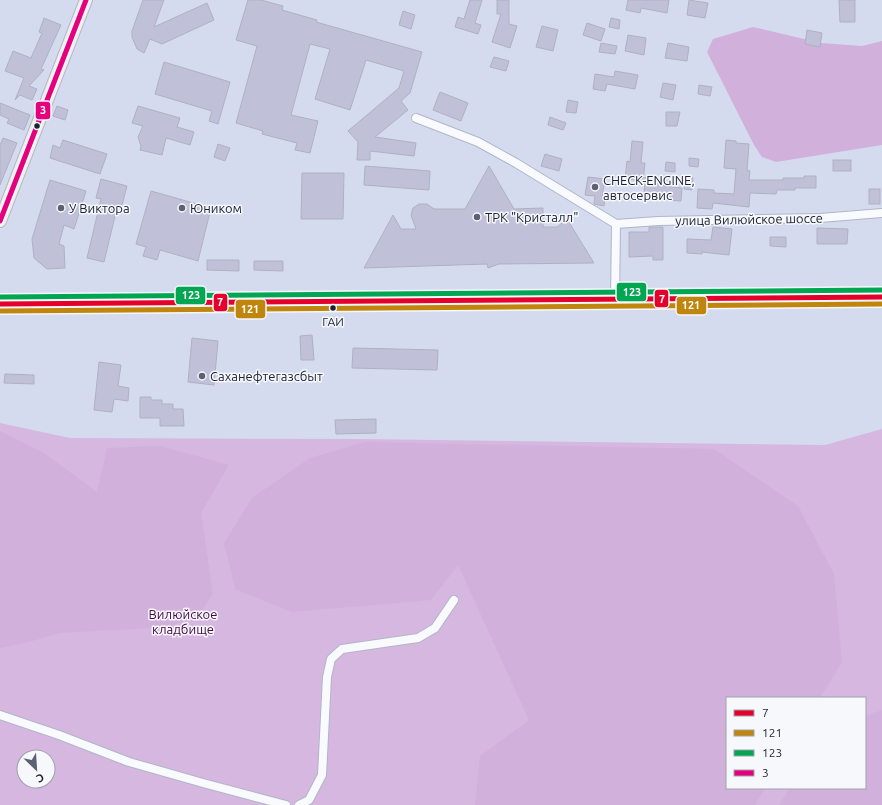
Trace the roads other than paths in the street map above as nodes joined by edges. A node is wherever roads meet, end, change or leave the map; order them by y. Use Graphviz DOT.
graph roads {
  1 [pos="86,0"];
  2 [pos="416,118"];
  3 [pos="882,213"];
  4 [pos="0,221"];
  5 [pos="616,224"];
  6 [pos="882,297"];
  7 [pos="615,300"];
  8 [pos="0,304"];
  9 [pos="454,600"];
  10 [pos="0,715"];
  11 [pos="286,805"];
  12 [pos="299,805"];
  1 -- 4 [label="main road"];
  2 -- 5 [label="street"];
  3 -- 5 [label="street, улица Вилюйское шоссе"];
  5 -- 7 [label="street"];
  6 -- 7 [label="main road"];
  7 -- 8 [label="main road"];
  9 -- 12 [label="street"];
  10 -- 11 [label="street"];
}
